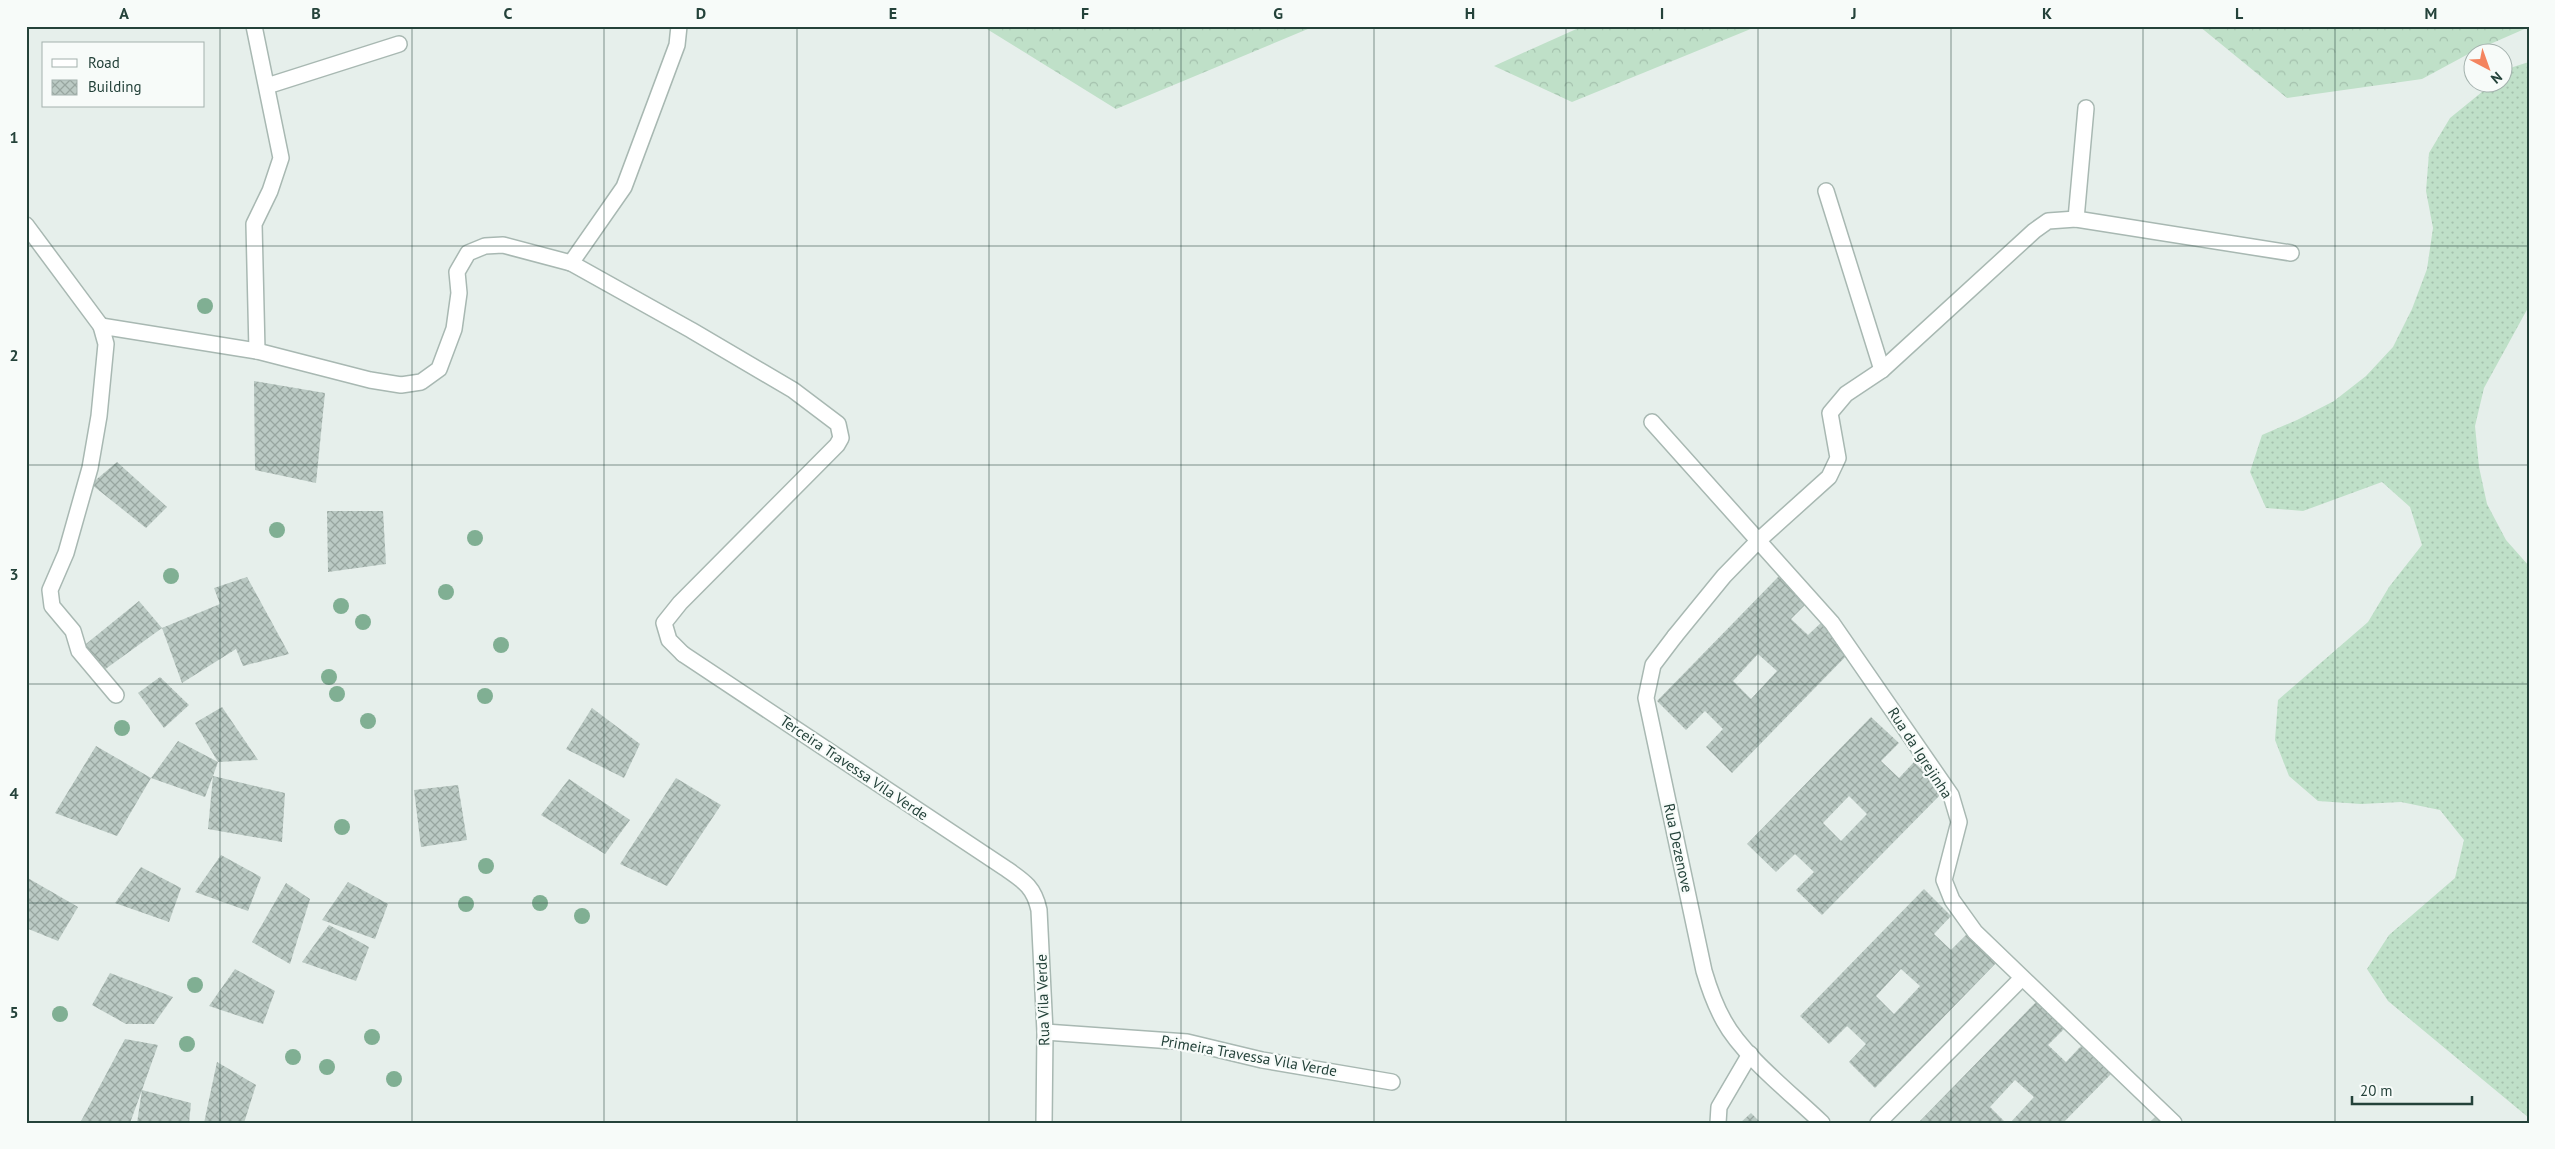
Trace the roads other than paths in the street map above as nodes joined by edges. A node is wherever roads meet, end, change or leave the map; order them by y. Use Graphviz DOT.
graph roads {
  1 [pos="254,26"];
  2 [pos="679,26"];
  3 [pos="399,44"];
  4 [pos="267,86"];
  5 [pos="2086,108"];
  6 [pos="1826,191"];
  7 [pos="2076,219"];
  8 [pos="26,225"];
  9 [pos="2291,253"];
  10 [pos="571,263"];
  11 [pos="101,326"];
  12 [pos="258,351"];
  13 [pos="1882,370"];
  14 [pos="1652,422"];
  15 [pos="1759,540"];
  16 [pos="116,695"];
  17 [pos="1025,882"];
  18 [pos="2022,978"];
  19 [pos="1045,1032"];
  20 [pos="1750,1054"];
  21 [pos="1392,1082"];
  22 [pos="1044,1123"];
  23 [pos="1718,1123"];
  24 [pos="1822,1123"];
  25 [pos="1878,1123"];
  26 [pos="2174,1123"];
  1 -- 4 [label="street"];
  2 -- 10 [label="street"];
  3 -- 4 [label="street"];
  4 -- 12 [label="street"];
  5 -- 7 [label="street"];
  6 -- 13 [label="street"];
  7 -- 9 [label="street"];
  7 -- 13 [label="street"];
  8 -- 11 [label="street"];
  10 -- 12 [label="street"];
  10 -- 17 [label="street, Terceira Travessa Vila Verde"];
  11 -- 12 [label="street"];
  11 -- 16 [label="street"];
  13 -- 15 [label="street, Rua Dezenove"];
  14 -- 15 [label="street, Rua da Igrejinha"];
  15 -- 18 [label="street, Rua da Igrejinha"];
  15 -- 20 [label="street, Rua Dezenove"];
  17 -- 19 [label="street, Rua Vila Verde"];
  18 -- 25 [label="street"];
  18 -- 26 [label="street, Rua da Igrejinha"];
  19 -- 21 [label="street, Primeira Travessa Vila Verde"];
  19 -- 22 [label="street, Rua Vila Verde"];
  20 -- 23 [label="street"];
  20 -- 24 [label="street, Rua Dezenove"];
}
